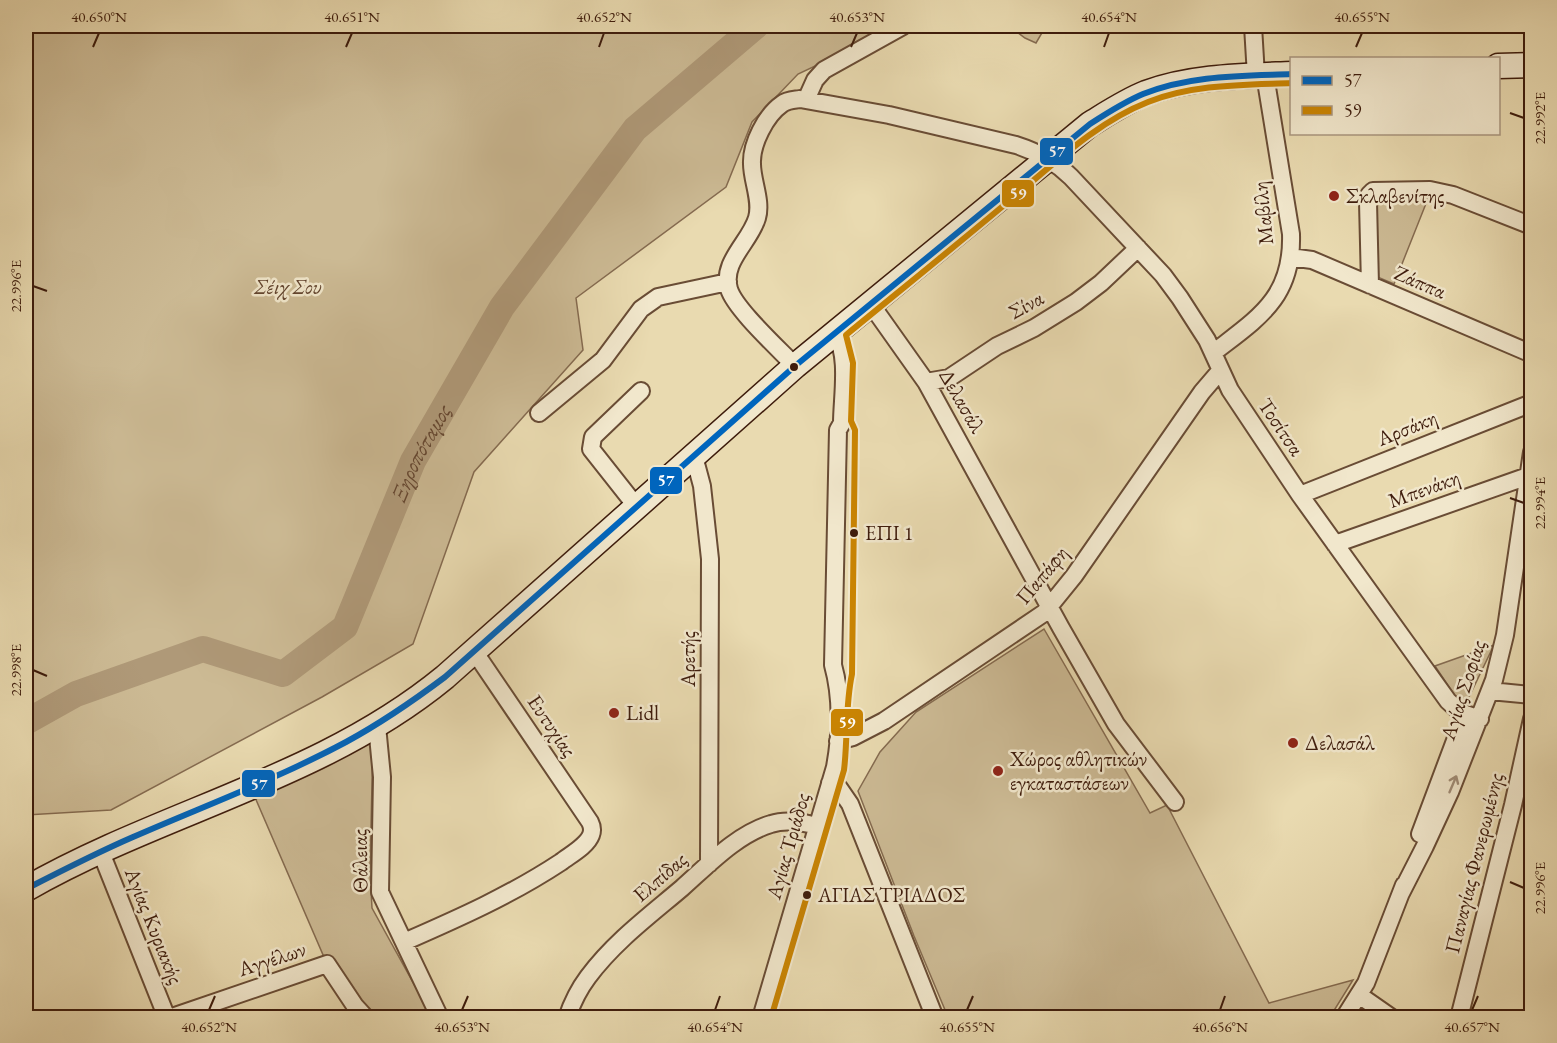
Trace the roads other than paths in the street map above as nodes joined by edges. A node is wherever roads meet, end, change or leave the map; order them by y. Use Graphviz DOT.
graph roads {
  1 [pos="903,26"];
  2 [pos="1253,26"];
  3 [pos="1532,65"];
  4 [pos="1500,66"];
  5 [pos="1290,74"];
  6 [pos="1261,75"];
  7 [pos="806,100"];
  8 [pos="1047,158"];
  9 [pos="1532,226"];
  10 [pos="1138,248"];
  11 [pos="1290,257"];
  12 [pos="728,282"];
  13 [pos="1371,285"];
  14 [pos="870,303"];
  15 [pos="835,333"];
  16 [pos="1213,353"];
  17 [pos="1532,354"];
  18 [pos="795,366"];
  19 [pos="1220,371"];
  20 [pos="926,382"];
  21 [pos="641,391"];
  22 [pos="1532,403"];
  23 [pos="539,413"];
  24 [pos="1532,452"];
  25 [pos="694,456"];
  26 [pos="1528,476"];
  27 [pos="1300,495"];
  28 [pos="636,506"];
  29 [pos="1335,544"];
  30 [pos="1050,606"];
  31 [pos="474,651"];
  32 [pos="1490,690"];
  33 [pos="1532,695"];
  34 [pos="1472,717"];
  35 [pos="1532,719"];
  36 [pos="377,726"];
  37 [pos="838,741"];
  38 [pos="830,783"];
  39 [pos="1175,802"];
  40 [pos="817,826"];
  41 [pos="100,850"];
  42 [pos="709,864"];
  43 [pos="26,890"];
  44 [pos="404,942"];
  45 [pos="1359,995"];
  46 [pos="168,1017"];
  47 [pos="366,1017"];
  48 [pos="440,1017"];
  49 [pos="567,1017"];
  50 [pos="761,1017"];
  51 [pos="935,1017"];
  52 [pos="1344,1017"];
  53 [pos="1392,1017"];
  54 [pos="1459,1017"];
  1 -- 7 [label="street"];
  2 -- 6 [label="street, Μαβίλη"];
  3 -- 4 [label="main road"];
  5 -- 6 [label="main road"];
  6 -- 8 [label="main road"];
  6 -- 11 [label="street, Μαβίλη"];
  7 -- 8 [label="street, Τοσίτσα"];
  7 -- 12 [label="street"];
  8 -- 10 [label="street, Τοσίτσα"];
  8 -- 14 [label="main road"];
  9 -- 13 [label="street"];
  10 -- 16 [label="street, Τοσίτσα"];
  10 -- 20 [label="street, Σίνα"];
  11 -- 13 [label="street, Ζάππα"];
  11 -- 16 [label="street, Μαβίλη"];
  12 -- 18 [label="street"];
  12 -- 23 [label="street"];
  13 -- 17 [label="street, Ζάππα"];
  14 -- 15 [label="main road"];
  14 -- 20 [label="street, Δελασάλ"];
  15 -- 18 [label="main road"];
  15 -- 37 [label="street, Αγίας Τριάδος"];
  16 -- 19 [label="street, Τοσίτσα"];
  18 -- 25 [label="main road"];
  19 -- 27 [label="street, Τοσίτσα"];
  19 -- 30 [label="street, Παπάφη"];
  20 -- 30 [label="street, Δελασάλ"];
  21 -- 28 [label="street"];
  22 -- 27 [label="street, Αρσάκη"];
  24 -- 26 [label="street, Αγίας Σοφίας"];
  25 -- 28 [label="main road"];
  25 -- 42 [label="street, Αρετής"];
  26 -- 29 [label="street, Μπενάκη"];
  26 -- 32 [label="street, Αγίας Σοφίας"];
  27 -- 29 [label="street, Τοσίτσα"];
  28 -- 31 [label="main road"];
  29 -- 34 [label="street, Τοσίτσα"];
  30 -- 37 [label="street, Παπάφη"];
  30 -- 39 [label="street, Δελασάλ"];
  31 -- 36 [label="main road"];
  31 -- 44 [label="street, Ευτυχίας"];
  32 -- 33 [label="street"];
  32 -- 34 [label="street, Αγίας Σοφίας"];
  34 -- 45 [label="street, Αγίας Σοφίας"];
  35 -- 54 [label="street, Παναγίας Φανερωμένης"];
  36 -- 41 [label="main road"];
  36 -- 44 [label="street, Θάλειας"];
  37 -- 38 [label="street, Αγίας Τριάδος"];
  38 -- 40 [label="street, Αγίας Τριάδος"];
  38 -- 51 [label="street"];
  40 -- 42 [label="street, Ελπίδας"];
  40 -- 50 [label="street, Αγίας Τριάδος"];
  41 -- 43 [label="main road"];
  41 -- 46 [label="street, Αγίας Κυριακής"];
  42 -- 49 [label="street, Ελπίδας"];
  44 -- 48 [label="street, Θάλειας"];
  45 -- 52 [label="street, Αγίας Σοφίας"];
  45 -- 53 [label="street"];
  46 -- 47 [label="street, Αγγέλων"];
}
